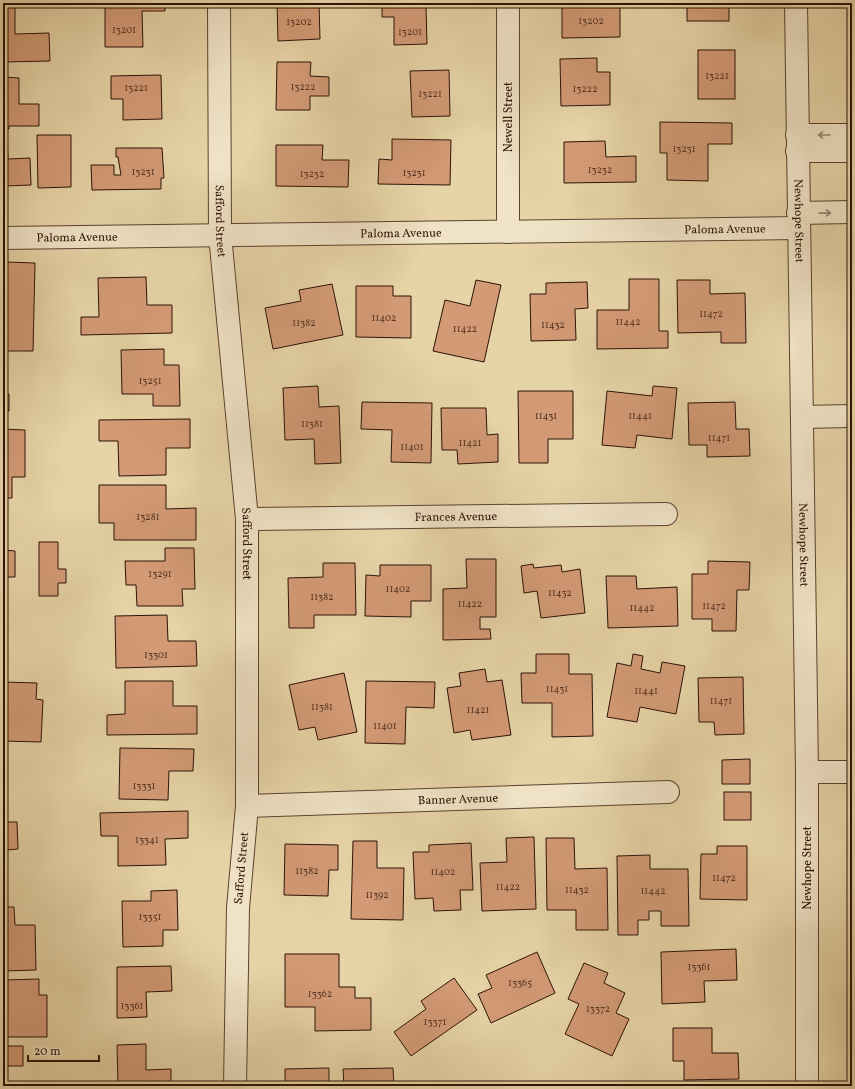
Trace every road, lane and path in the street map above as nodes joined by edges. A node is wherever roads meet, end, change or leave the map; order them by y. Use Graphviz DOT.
graph roads {
  1 [pos="218,3"];
  2 [pos="508,3"];
  3 [pos="796,3"];
  4 [pos="852,134"];
  5 [pos="797,143"];
  6 [pos="852,152"];
  7 [pos="852,212"];
  8 [pos="798,220"];
  9 [pos="508,232"];
  10 [pos="220,235"];
  11 [pos="3,238"];
  12 [pos="852,416"];
  13 [pos="802,417"];
  14 [pos="666,514"];
  15 [pos="247,519"];
  16 [pos="806,772"];
  17 [pos="852,772"];
  18 [pos="668,792"];
  19 [pos="247,806"];
  20 [pos="235,1086"];
  21 [pos="807,1086"];
  1 -- 10 [label="street, Safford Street"];
  2 -- 9 [label="street, Newell Street"];
  3 -- 5 [label="street, Newhope Street"];
  4 -- 5 [label="street, one-way"];
  5 -- 6 [label="street"];
  5 -- 8 [label="street, Newhope Street"];
  8 -- 7 [label="street, Paloma Avenue, one-way"];
  8 -- 9 [label="street, Paloma Avenue"];
  8 -- 13 [label="street, Newhope Street"];
  9 -- 10 [label="street, Paloma Avenue"];
  10 -- 11 [label="street, Paloma Avenue"];
  10 -- 15 [label="street, Safford Street"];
  12 -- 13 [label="street"];
  13 -- 16 [label="street, Newhope Street"];
  14 -- 15 [label="street, Frances Avenue"];
  15 -- 19 [label="street, Safford Street"];
  16 -- 17 [label="street"];
  16 -- 21 [label="street, Newhope Street"];
  18 -- 19 [label="street, Banner Avenue"];
  19 -- 20 [label="street, Safford Street"];
}
